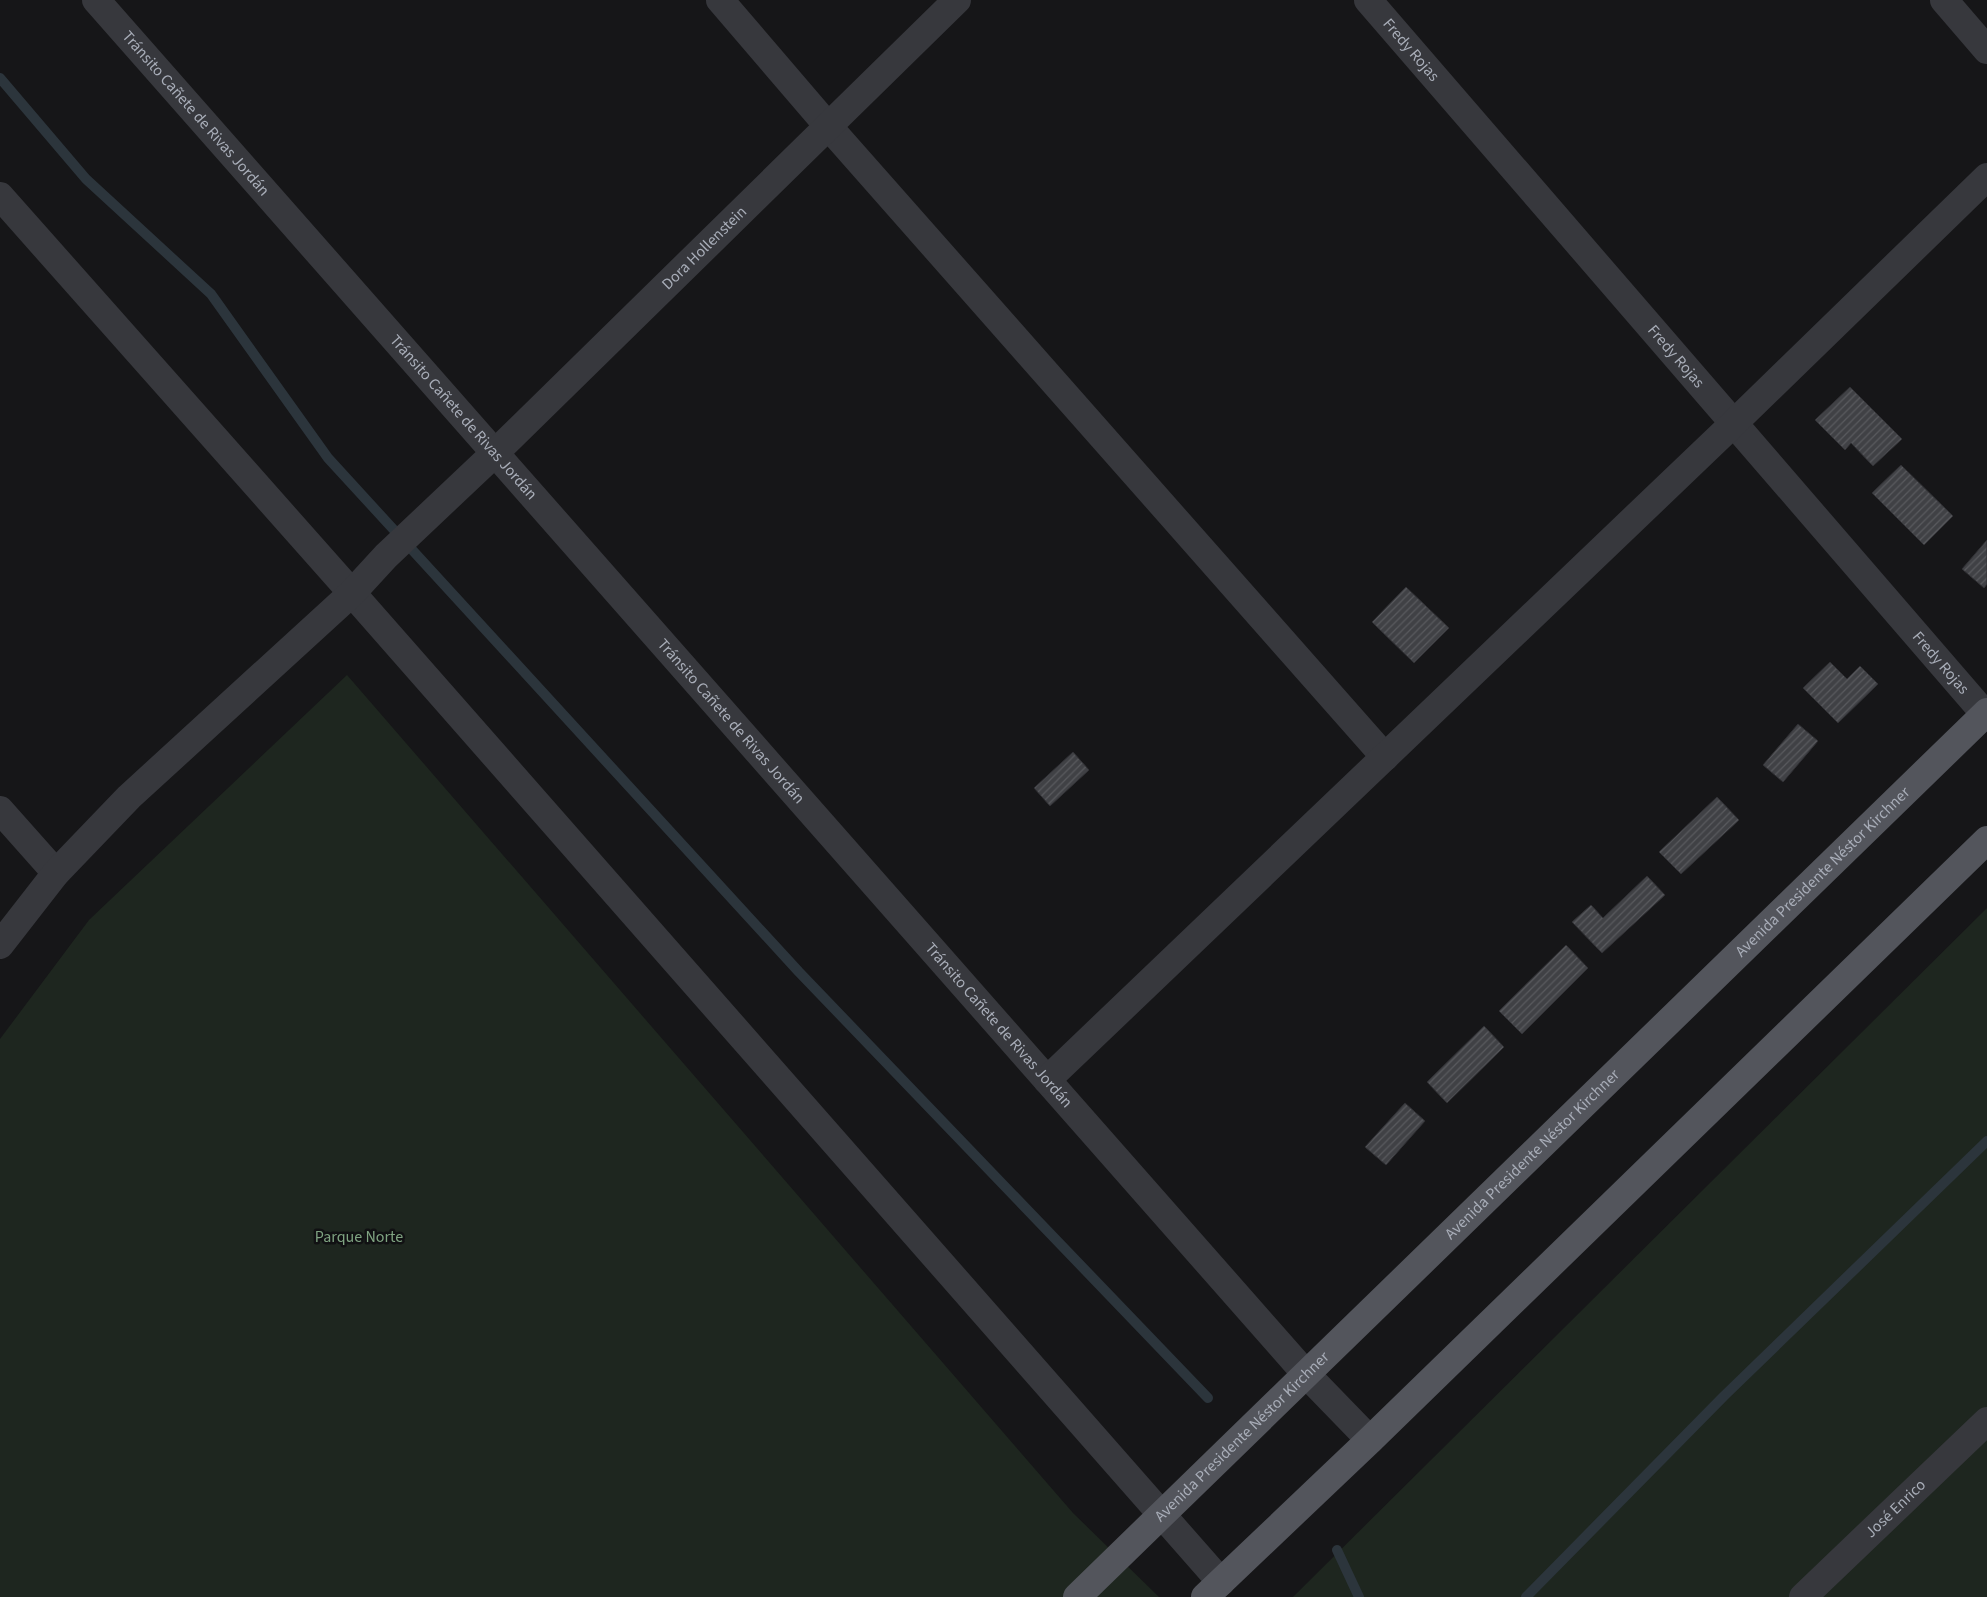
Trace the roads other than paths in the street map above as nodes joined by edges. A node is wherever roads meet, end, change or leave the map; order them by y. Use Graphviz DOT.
graph roads {
  1 [pos="96,0"];
  2 [pos="720,0"];
  3 [pos="957,0"];
  4 [pos="1368,0"];
  5 [pos="1944,0"];
  6 [pos="1987,50"];
  7 [pos="828,126"];
  8 [pos="1987,177"];
  9 [pos="0,196"];
  10 [pos="1734,424"];
  11 [pos="495,453"];
  12 [pos="352,593"];
  13 [pos="1987,715"];
  14 [pos="1385,757"];
  15 [pos="0,810"];
  16 [pos="1987,840"];
  17 [pos="56,873"];
  18 [pos="0,945"];
  19 [pos="1047,1080"];
  20 [pos="1306,1374"];
  21 [pos="1987,1421"];
  22 [pos="1370,1440"];
  23 [pos="1161,1516"];
  24 [pos="1213,1590"];
  25 [pos="1077,1597"];
  26 [pos="1803,1597"];
  1 -- 11 [label="street, Tránsito Cañete de Rivas Jordán"];
  2 -- 7 [label="street"];
  3 -- 7 [label="street, Dora Hollenstein"];
  4 -- 10 [label="street, Fredy Rojas"];
  5 -- 6 [label="street"];
  7 -- 11 [label="street, Dora Hollenstein"];
  7 -- 14 [label="street"];
  8 -- 10 [label="street"];
  9 -- 12 [label="street"];
  10 -- 13 [label="street, Fredy Rojas"];
  10 -- 14 [label="street"];
  11 -- 12 [label="street, Dora Hollenstein"];
  11 -- 19 [label="street, Tránsito Cañete de Rivas Jordán"];
  12 -- 17 [label="street, Dora Hollenstein"];
  12 -- 23 [label="street"];
  13 -- 20 [label="main road, Avenida Presidente Néstor Kirchner"];
  14 -- 19 [label="street"];
  15 -- 17 [label="street"];
  16 -- 22 [label="main road"];
  17 -- 18 [label="street, Dora Hollenstein"];
  19 -- 20 [label="street, Tránsito Cañete de Rivas Jordán"];
  20 -- 22 [label="street, Tránsito Cañete de Rivas Jordán"];
  20 -- 23 [label="main road, Avenida Presidente Néstor Kirchner"];
  21 -- 26 [label="street, José Enrico"];
  22 -- 24 [label="main road"];
  23 -- 24 [label="street"];
  23 -- 25 [label="main road, Avenida Presidente Néstor Kirchner"];
}
